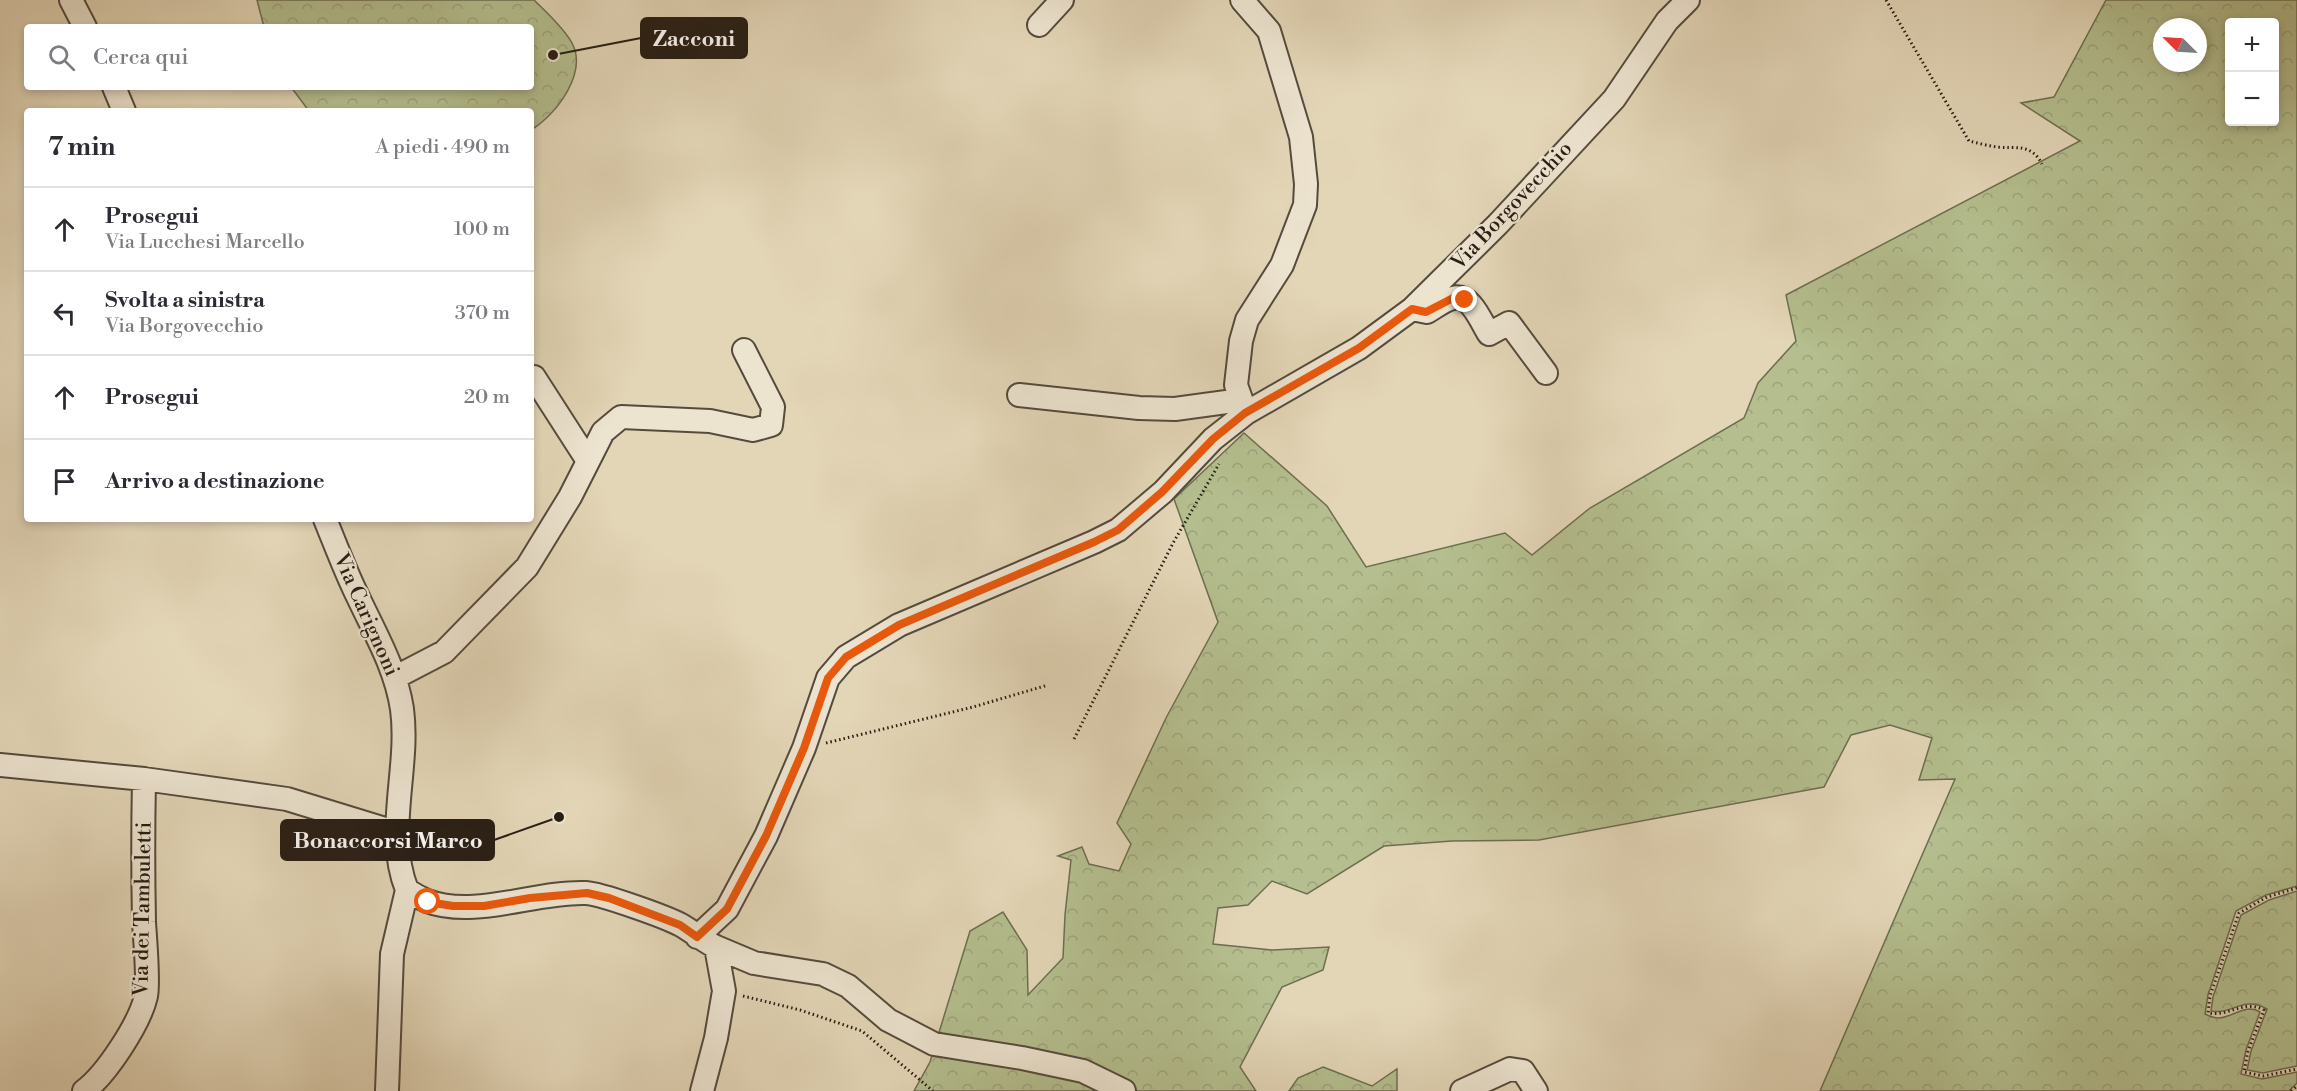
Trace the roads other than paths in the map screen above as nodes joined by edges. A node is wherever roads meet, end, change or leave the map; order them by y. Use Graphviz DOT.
graph roads {
  1 [pos="71,0"];
  2 [pos="1062,0"];
  3 [pos="1242,0"];
  4 [pos="1688,0"];
  5 [pos="84,24"];
  6 [pos="1039,26"];
  7 [pos="115,90"];
  8 [pos="123,108"];
  9 [pos="1412,309"];
  10 [pos="744,350"];
  11 [pos="1546,373"];
  12 [pos="534,377"];
  13 [pos="1019,395"];
  14 [pos="1243,406"];
  15 [pos="588,461"];
  16 [pos="326,522"];
  17 [pos="396,677"];
  18 [pos="0,765"];
  19 [pos="144,779"];
  20 [pos="398,833"];
  21 [pos="407,890"];
  22 [pos="706,942"];
  23 [pos="84,1091"];
  24 [pos="387,1091"];
  25 [pos="702,1091"];
  26 [pos="1124,1091"];
  27 [pos="1462,1091"];
  28 [pos="1536,1091"];
  1 -- 5 [label="street"];
  2 -- 6 [label="street"];
  3 -- 14 [label="street"];
  4 -- 9 [label="street, Via Borgovecchio"];
  7 -- 8 [label="street"];
  9 -- 11 [label="street"];
  9 -- 14 [label="street, Via Borgovecchio"];
  10 -- 15 [label="street"];
  12 -- 15 [label="street"];
  13 -- 14 [label="street"];
  14 -- 22 [label="street, Via Borgovecchio"];
  15 -- 17 [label="street"];
  16 -- 17 [label="street, Via Carignoni"];
  17 -- 20 [label="street, Via Carignoni"];
  18 -- 19 [label="street"];
  19 -- 20 [label="street"];
  19 -- 23 [label="street, Via dei Tambuletti"];
  20 -- 21 [label="street, Via Carignoni"];
  21 -- 22 [label="street"];
  21 -- 24 [label="street"];
  22 -- 25 [label="street"];
  22 -- 26 [label="street"];
  27 -- 28 [label="street"];
}
